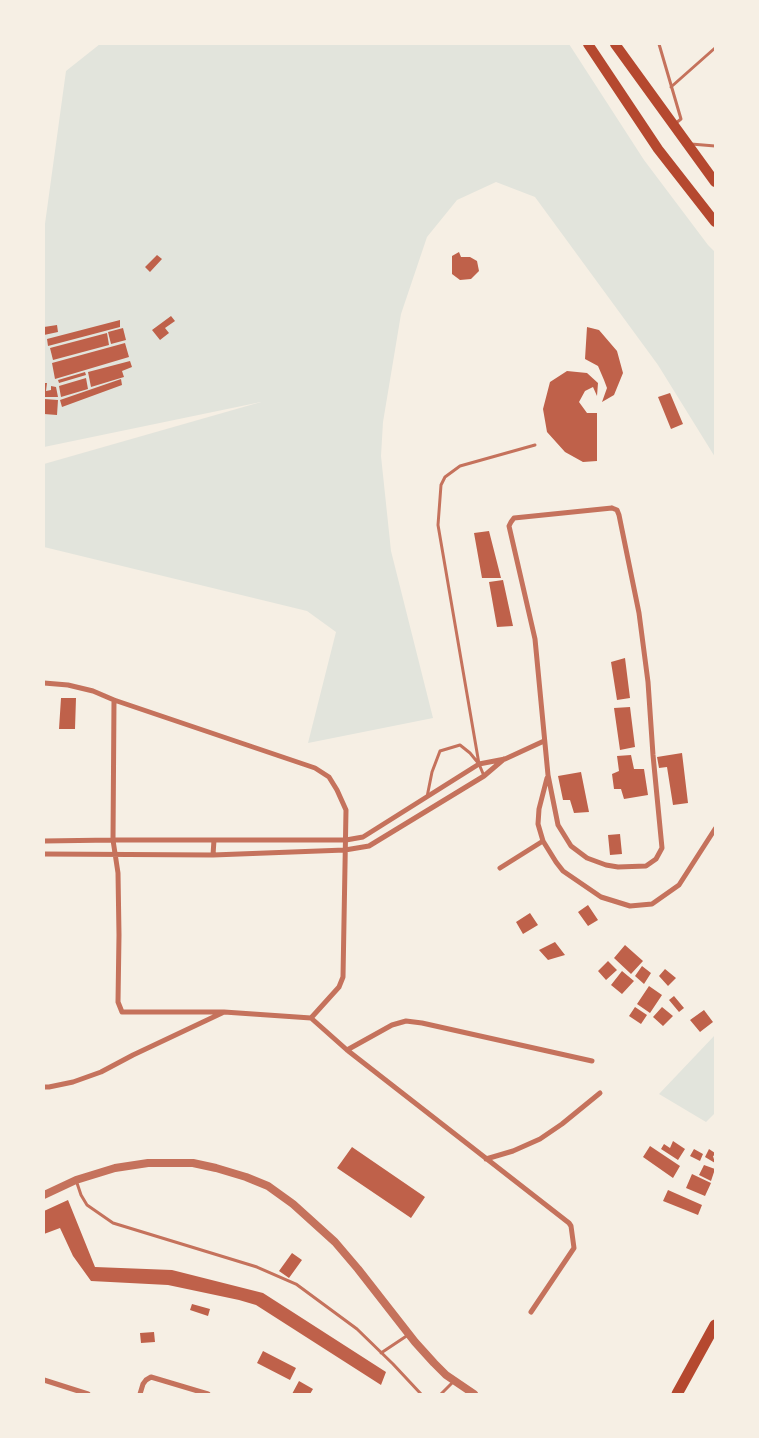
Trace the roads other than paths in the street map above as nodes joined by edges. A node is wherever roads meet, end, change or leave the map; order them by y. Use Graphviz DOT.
graph roads {
  1 [pos="588,44"];
  2 [pos="615,44"];
  3 [pos="659,44"];
  4 [pos="715,48"];
  5 [pos="671,87"];
  6 [pos="673,125"];
  7 [pos="687,144"];
  8 [pos="715,146"];
  9 [pos="715,182"];
  10 [pos="715,222"];
  11 [pos="535,445"];
  12 [pos="44,683"];
  13 [pos="114,700"];
  14 [pos="544,741"];
  15 [pos="505,759"];
  16 [pos="479,764"];
  17 [pos="548,775"];
  18 [pos="484,776"];
  19 [pos="427,797"];
  20 [pos="715,829"];
  21 [pos="113,840"];
  22 [pos="214,840"];
  23 [pos="346,840"];
  24 [pos="44,841"];
  25 [pos="543,841"];
  26 [pos="346,850"];
  27 [pos="44,854"];
  28 [pos="115,855"];
  29 [pos="213,855"];
  30 [pos="500,868"];
  31 [pos="224,1012"];
  32 [pos="311,1018"];
  33 [pos="347,1050"];
  34 [pos="592,1062"];
  35 [pos="44,1087"];
  36 [pos="600,1093"];
  37 [pos="486,1158"];
  38 [pos="76,1180"];
  39 [pos="44,1195"];
  40 [pos="531,1312"];
  41 [pos="715,1325"];
  42 [pos="410,1334"];
  43 [pos="381,1353"];
  44 [pos="44,1380"];
  45 [pos="454,1381"];
  46 [pos="88,1394"];
  47 [pos="140,1394"];
  48 [pos="208,1394"];
  49 [pos="420,1394"];
  50 [pos="441,1394"];
  51 [pos="474,1394"];
  52 [pos="677,1394"];
  1 -- 10 [label="main road"];
  2 -- 6 [label="main road"];
  3 -- 5 [label="lane"];
  4 -- 5 [label="lane"];
  5 -- 6 [label="lane"];
  6 -- 7 [label="main road"];
  7 -- 8 [label="lane"];
  7 -- 9 [label="main road"];
  11 -- 16 [label="lane"];
  12 -- 13 [label="street"];
  13 -- 21 [label="street"];
  13 -- 23 [label="street"];
  14 -- 15 [label="street"];
  14 -- 17 [label="street"];
  14 -- 17 [label="street"];
  15 -- 16 [label="street"];
  15 -- 18 [label="street"];
  16 -- 18 [label="lane"];
  16 -- 19 [label="street"];
  16 -- 19 [label="lane"];
  17 -- 25 [label="street"];
  18 -- 26 [label="street"];
  19 -- 23 [label="street"];
  20 -- 25 [label="street"];
  21 -- 22 [label="street"];
  21 -- 24 [label="street"];
  21 -- 28 [label="street"];
  22 -- 23 [label="street"];
  22 -- 29 [label="street"];
  23 -- 26 [label="street"];
  25 -- 30 [label="street"];
  26 -- 29 [label="street"];
  26 -- 32 [label="street"];
  27 -- 28 [label="street"];
  28 -- 29 [label="street"];
  28 -- 31 [label="street"];
  31 -- 32 [label="street"];
  31 -- 35 [label="street"];
  32 -- 33 [label="street"];
  33 -- 34 [label="street"];
  33 -- 37 [label="street"];
  36 -- 37 [label="street"];
  37 -- 40 [label="street"];
  38 -- 39 [label="street"];
  38 -- 42 [label="street"];
  38 -- 43 [label="lane"];
  41 -- 52 [label="highway"];
  42 -- 43 [label="lane"];
  42 -- 45 [label="street"];
  43 -- 49 [label="lane"];
  44 -- 46 [label="street"];
  45 -- 50 [label="lane"];
  45 -- 51 [label="street"];
  47 -- 48 [label="street"];
}
